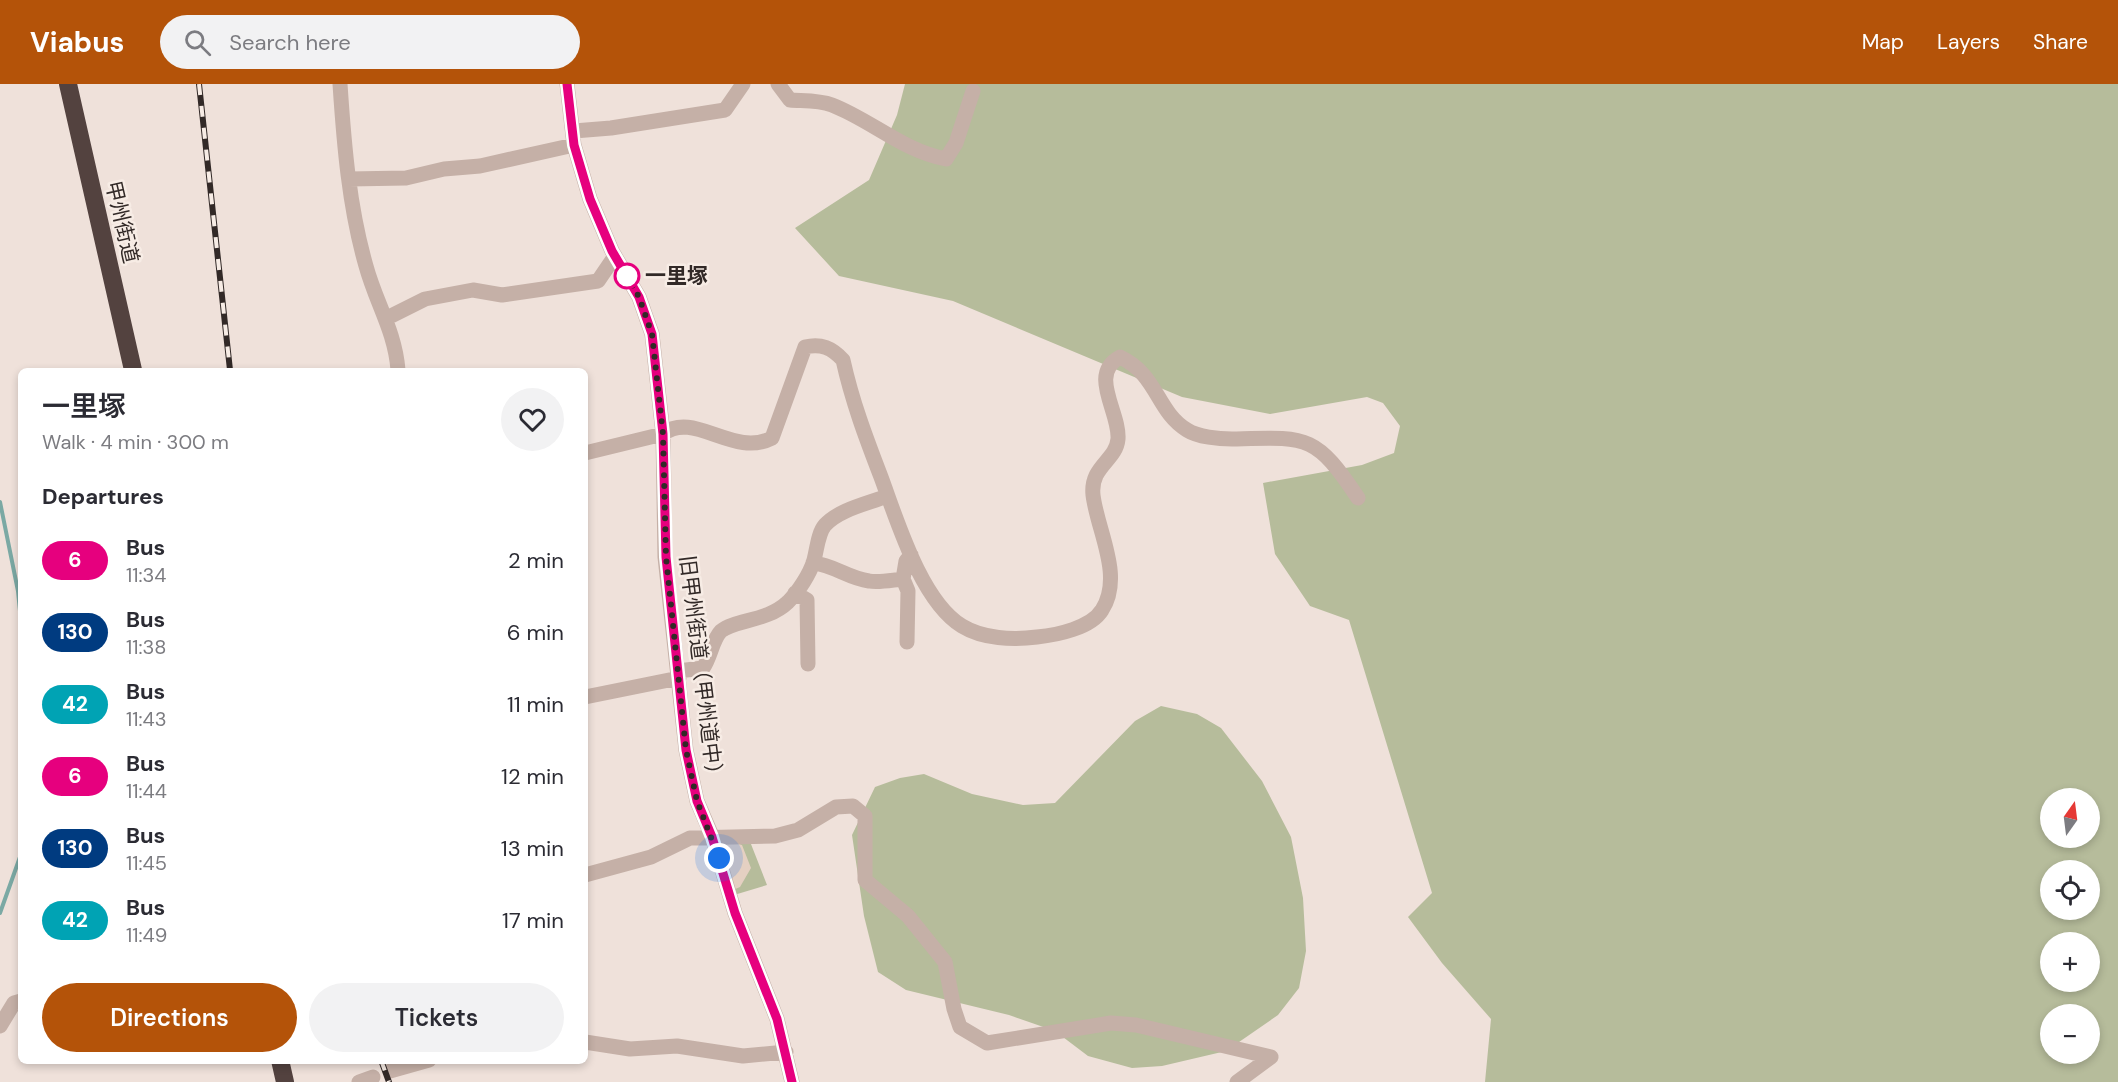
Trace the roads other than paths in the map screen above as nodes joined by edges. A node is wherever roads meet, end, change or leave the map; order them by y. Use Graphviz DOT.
graph roads {
  1 [pos="68,84"];
  2 [pos="340,84"];
  3 [pos="567,84"];
  4 [pos="743,84"];
  5 [pos="778,84"];
  6 [pos="973,91"];
  7 [pos="574,138"];
  8 [pos="350,179"];
  9 [pos="615,256"];
  10 [pos="387,318"];
  11 [pos="133,368"];
  12 [pos="398,368"];
  13 [pos="663,434"];
  14 [pos="588,452"];
  15 [pos="887,496"];
  16 [pos="1358,498"];
  17 [pos="911,555"];
  18 [pos="813,562"];
  19 [pos="903,579"];
  20 [pos="795,593"];
  21 [pos="907,642"];
  22 [pos="808,663"];
  23 [pos="679,674"];
  24 [pos="588,696"];
  25 [pos="712,837"];
  26 [pos="588,874"];
  27 [pos="18,1002"];
  28 [pos="0,1026"];
  29 [pos="588,1042"];
  30 [pos="786,1052"];
  31 [pos="281,1064"];
  32 [pos="409,1064"];
  33 [pos="394,1067"];
  34 [pos="285,1082"];
  35 [pos="792,1082"];
  36 [pos="1237,1082"];
  1 -- 11 [label="highway, 甲州街道"];
  2 -- 8 [label="street"];
  3 -- 7 [label="street, 旧甲州街道（甲州道中）"];
  4 -- 7 [label="street"];
  5 -- 6 [label="street"];
  7 -- 8 [label="street"];
  7 -- 9 [label="street, 旧甲州街道（甲州道中）"];
  8 -- 10 [label="street"];
  9 -- 10 [label="street"];
  9 -- 13 [label="street, 旧甲州街道（甲州道中）"];
  10 -- 12 [label="street"];
  13 -- 14 [label="street"];
  13 -- 15 [label="street"];
  13 -- 23 [label="street, 旧甲州街道（甲州道中）"];
  15 -- 17 [label="street"];
  15 -- 18 [label="street"];
  16 -- 17 [label="street"];
  17 -- 19 [label="street"];
  18 -- 19 [label="street"];
  18 -- 20 [label="street"];
  19 -- 21 [label="street"];
  20 -- 22 [label="street"];
  20 -- 23 [label="street"];
  23 -- 24 [label="street"];
  23 -- 25 [label="street, 旧甲州街道（甲州道中）"];
  25 -- 26 [label="street"];
  25 -- 30 [label="street, 旧甲州街道（甲州道中）"];
  25 -- 36 [label="street"];
  27 -- 28 [label="street"];
  29 -- 30 [label="street"];
  30 -- 35 [label="street, 旧甲州街道（甲州道中）"];
  31 -- 34 [label="highway"];
  32 -- 33 [label="street"];
}
